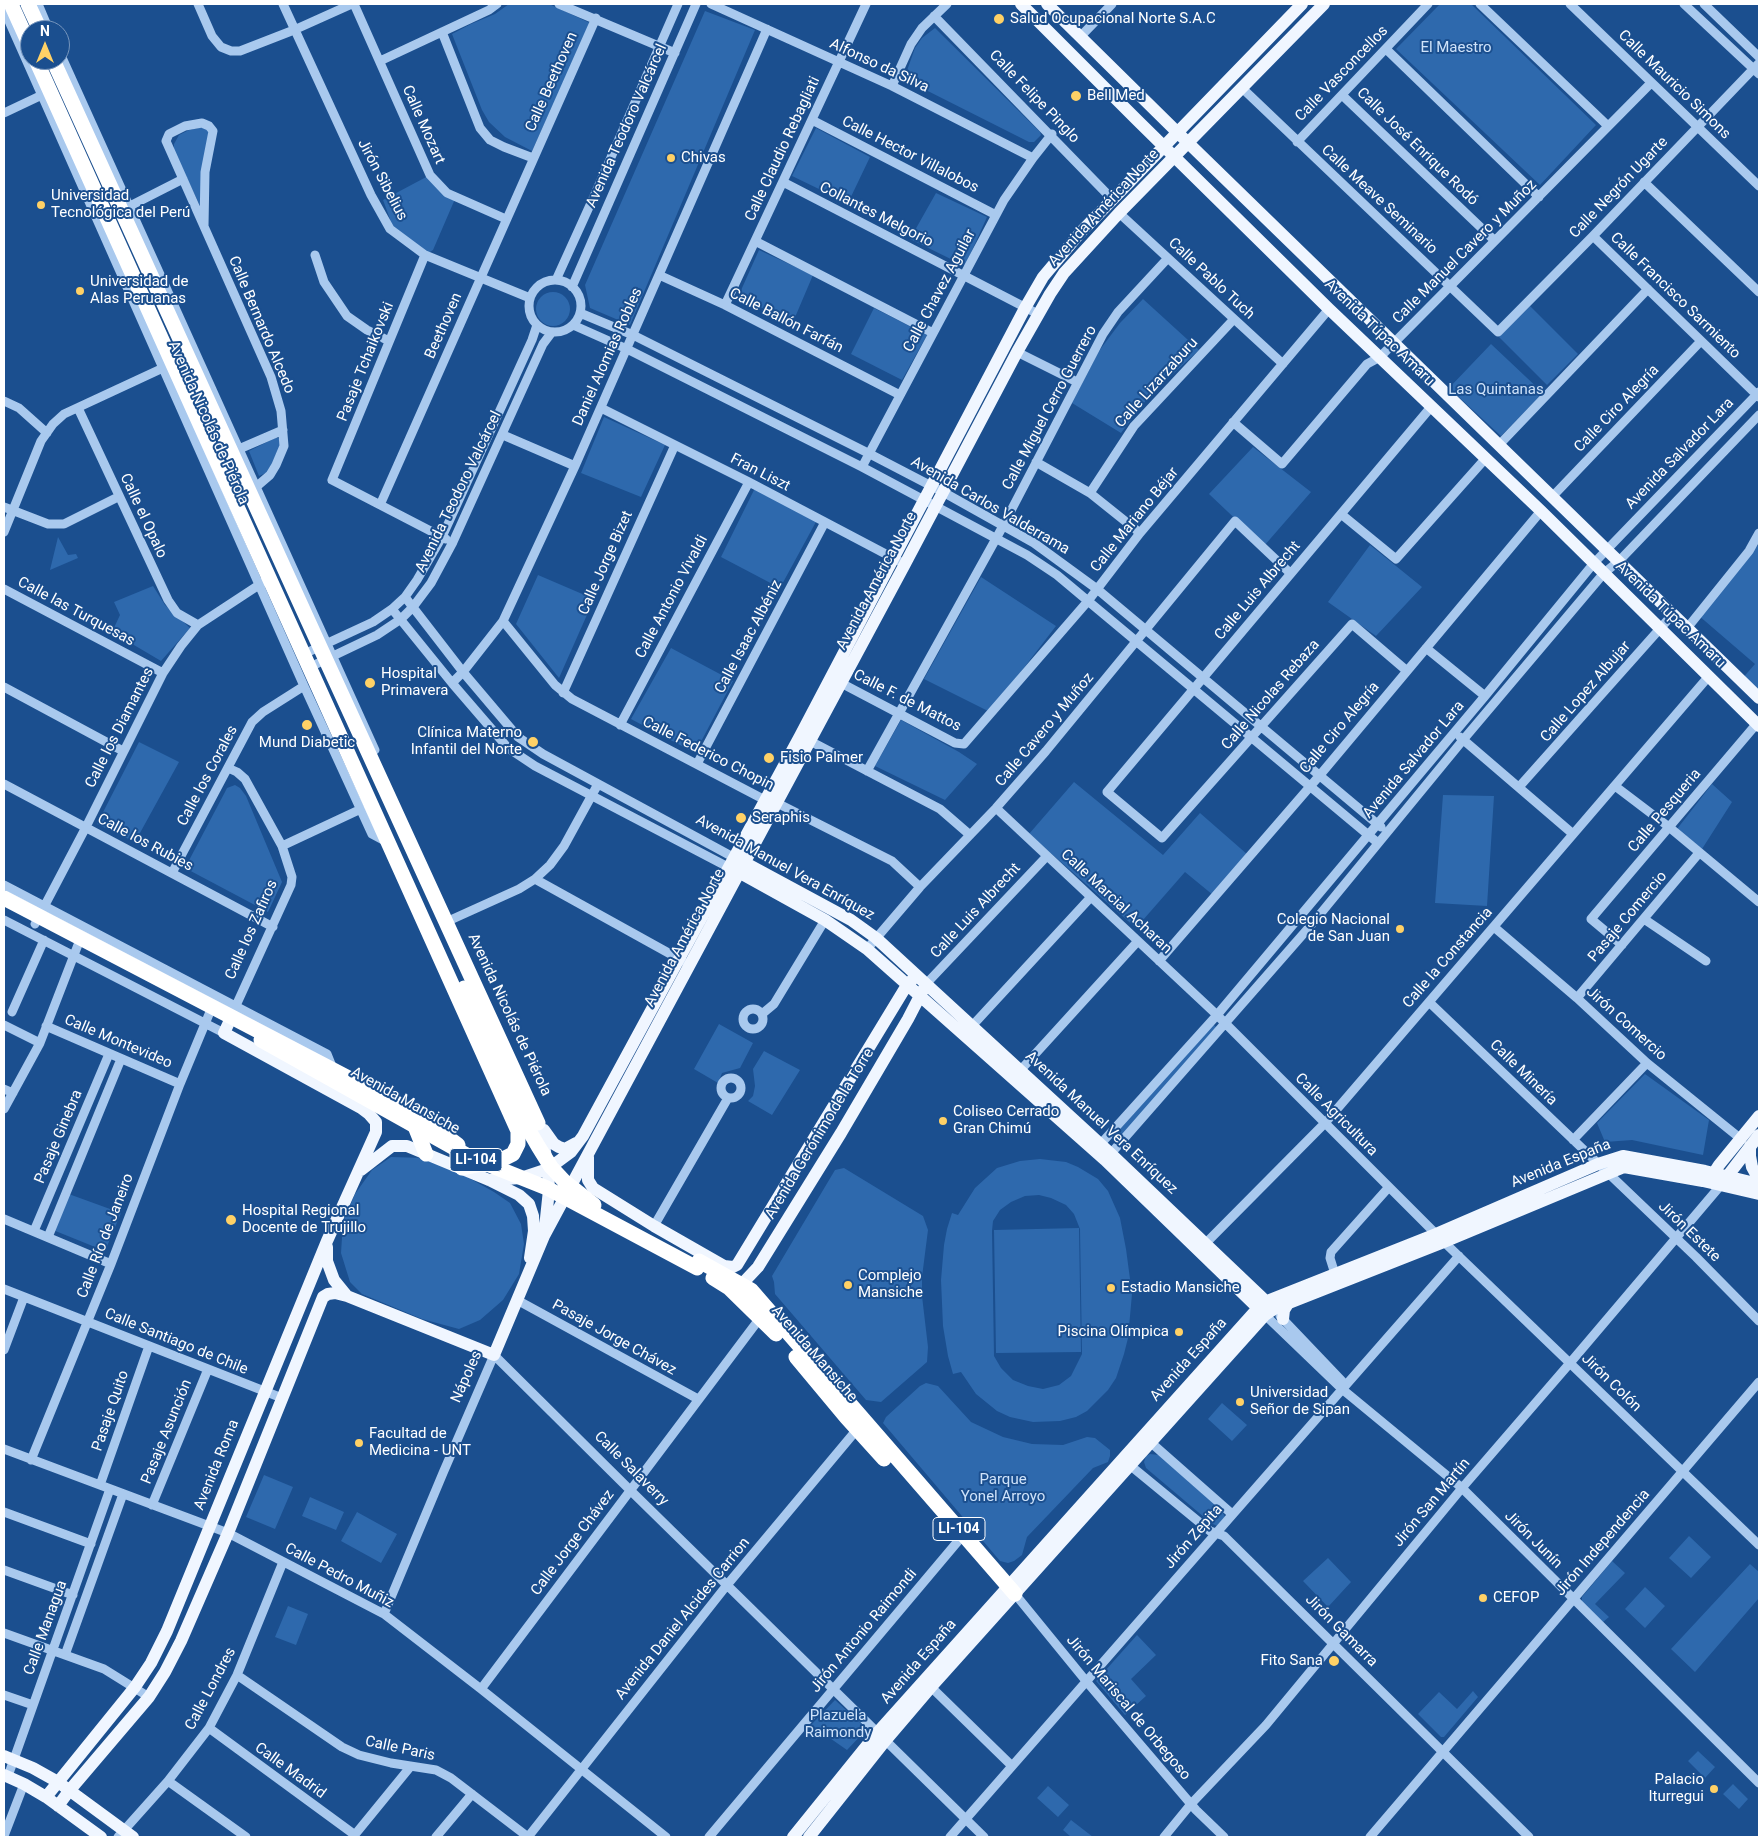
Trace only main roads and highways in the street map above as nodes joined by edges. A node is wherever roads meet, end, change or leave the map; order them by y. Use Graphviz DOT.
graph roads {
  1 [pos="1021,4"];
  2 [pos="1047,4"];
  3 [pos="1302,4"];
  4 [pos="1324,4"];
  5 [pos="19,8"];
  6 [pos="30,20"];
  7 [pos="40,70"];
  8 [pos="58,70"];
  9 [pos="1161,117"];
  10 [pos="1147,129"];
  11 [pos="1177,132"];
  12 [pos="1188,143"];
  13 [pos="1164,146"];
  14 [pos="1175,157"];
  15 [pos="1141,169"];
  16 [pos="1152,179"];
  17 [pos="937,489"];
  18 [pos="930,503"];
  19 [pos="1759,698"];
  20 [pos="1758,723"];
  21 [pos="771,802"];
  22 [pos="736,864"];
  23 [pos="434,895"];
  24 [pos="4,898"];
  25 [pos="4,908"];
  26 [pos="39,916"];
  27 [pos="912,980"];
  28 [pos="926,984"];
  29 [pos="920,996"];
  30 [pos="940,1014"];
  31 [pos="908,1019"];
  32 [pos="230,1020"];
  33 [pos="652,1023"];
  34 [pos="1017,1074"];
  35 [pos="402,1106"];
  36 [pos="1759,1116"];
  37 [pos="376,1122"];
  38 [pos="538,1122"];
  39 [pos="1759,1135"];
  40 [pos="580,1140"];
  41 [pos="1745,1142"];
  42 [pos="426,1154"];
  43 [pos="588,1154"];
  44 [pos="487,1163"];
  45 [pos="462,1168"];
  46 [pos="548,1169"];
  47 [pos="358,1171"];
  48 [pos="1717,1179"];
  49 [pos="488,1180"];
  50 [pos="1759,1182"];
  51 [pos="1759,1194"];
  52 [pos="544,1236"];
  53 [pos="1440,1238"];
  54 [pos="327,1241"];
  55 [pos="698,1264"];
  56 [pos="524,1281"];
  57 [pos="735,1286"];
  58 [pos="347,1296"];
  59 [pos="1289,1302"];
  60 [pos="1266,1308"];
  61 [pos="1282,1319"];
  62 [pos="494,1355"];
  63 [pos="860,1425"];
  64 [pos="1011,1590"];
  65 [pos="881,1737"];
  66 [pos="9,1758"];
  67 [pos="6,1776"];
  68 [pos="58,1782"];
  69 [pos="69,1791"];
  70 [pos="46,1797"];
  71 [pos="58,1806"];
  72 [pos="125,1835"];
  73 [pos="102,1837"];
  74 [pos="793,1837"];
  75 [pos="809,1837"];
  1 -- 10 [label="main road, Avenida Túpac Amaru"];
  2 -- 9 [label="main road, Avenida Túpac Amaru"];
  3 -- 11 [label="main road, Avenida América Norte"];
  4 -- 12 [label="main road, Avenida América Norte"];
  5 -- 6 [label="highway"];
  7 -- 44 [label="highway, Avenida Nicolás de Piérola"];
  8 -- 23 [label="highway, Avenida Nicolás de Piérola"];
  9 -- 10 [label="main road"];
  9 -- 11 [label="main road, Avenida Túpac Amaru"];
  10 -- 13 [label="main road, Avenida Túpac Amaru"];
  11 -- 12 [label="main road, Avenida Túpac Amaru"];
  11 -- 13 [label="main road, Avenida América Norte"];
  12 -- 14 [label="main road, Avenida América Norte"];
  12 -- 19 [label="main road, Avenida Túpac Amaru"];
  13 -- 14 [label="main road, Avenida Túpac Amaru"];
  13 -- 15 [label="main road, Avenida América Norte"];
  14 -- 16 [label="main road, Avenida América Norte"];
  14 -- 20 [label="main road, Avenida Túpac Amaru"];
  15 -- 16 [label="main road"];
  15 -- 17 [label="main road, Avenida América Norte"];
  16 -- 17 [label="main road, Avenida América Norte"];
  17 -- 18 [label="main road, Avenida América Norte"];
  18 -- 21 [label="main road, Avenida América Norte"];
  18 -- 21 [label="main road, Avenida América Norte"];
  21 -- 22 [label="main road, Avenida América Norte"];
  22 -- 27 [label="main road, Avenida Manuel Vera Enríquez"];
  22 -- 27 [label="main road, Avenida Manuel Vera Enríquez"];
  22 -- 33 [label="main road, Avenida América Norte"];
  23 -- 38 [label="highway, Avenida Nicolás de Piérola"];
  23 -- 55 [label="highway, Avenida Mansiche, bridge"];
  24 -- 26 [label="highway, Avenida Mansiche / LI-104"];
  25 -- 26 [label="highway, Avenida Mansiche / LI-104"];
  26 -- 32 [label="highway, Avenida Mansiche / LI-104"];
  27 -- 28 [label="main road, Avenida Manuel Vera Enríquez"];
  27 -- 29 [label="main road, Avenida Manuel Vera Enríquez"];
  27 -- 43 [label="main road, Avenida Gerónimo de la Torre"];
  28 -- 29 [label="main road, Avenida Gerónimo de la Torre"];
  28 -- 34 [label="main road, Avenida Manuel Vera Enríquez"];
  29 -- 30 [label="main road, Avenida Manuel Vera Enríquez"];
  29 -- 31 [label="main road, Avenida Gerónimo de la Torre"];
  30 -- 31 [label="main road"];
  30 -- 34 [label="main road, Avenida Manuel Vera Enríquez"];
  31 -- 57 [label="main road, Avenida Gerónimo de la Torre"];
  32 -- 35 [label="highway, Avenida Mansiche / LI-104"];
  32 -- 37 [label="main road, Avenida Mansiche"];
  32 -- 55 [label="highway, Avenida Mansiche / LI-104, bridge"];
  33 -- 40 [label="main road, Avenida América Norte"];
  33 -- 43 [label="main road, Avenida América Norte"];
  34 -- 60 [label="main road, Avenida Manuel Vera Enríquez"];
  35 -- 42 [label="highway"];
  35 -- 44 [label="highway, Avenida Mansiche"];
  36 -- 41 [label="main road"];
  37 -- 47 [label="main road, Avenida Roma"];
  38 -- 40 [label="main road"];
  38 -- 46 [label="main road, Avenida Nicolás de Piérola"];
  39 -- 41 [label="main road"];
  40 -- 46 [label="main road, Avenida América Norte"];
  41 -- 48 [label="main road"];
  41 -- 50 [label="main road"];
  42 -- 45 [label="main road"];
  42 -- 47 [label="main road"];
  43 -- 52 [label="main road, Avenida América Norte"];
  44 -- 45 [label="highway"];
  45 -- 49 [label="main road"];
  46 -- 49 [label="main road, Avenida América Norte"];
  46 -- 52 [label="main road, Avenida Nicolás de Piérola"];
  47 -- 54 [label="main road, Avenida Roma"];
  48 -- 50 [label="main road, Avenida España"];
  48 -- 51 [label="main road, Avenida España"];
  48 -- 53 [label="main road, Avenida España"];
  48 -- 53 [label="main road, Avenida España"];
  49 -- 56 [label="main road"];
  52 -- 56 [label="main road, Nápoles"];
  53 -- 59 [label="main road, Avenida España"];
  53 -- 60 [label="main road, Avenida España"];
  54 -- 58 [label="main road"];
  54 -- 68 [label="main road, Avenida Roma"];
  55 -- 57 [label="highway, Avenida Mansiche / LI-104"];
  56 -- 62 [label="main road, Nápoles"];
  57 -- 63 [label="highway, Avenida Mansiche / LI-104"];
  57 -- 63 [label="highway, Avenida Mansiche / LI-104"];
  58 -- 62 [label="main road, Calle Salaverry"];
  58 -- 69 [label="main road, Calle Salaverry"];
  59 -- 60 [label="main road, Avenida España"];
  59 -- 61 [label="main road"];
  60 -- 64 [label="main road, Avenida España"];
  63 -- 64 [label="highway, Avenida Mansiche / LI-104"];
  64 -- 65 [label="main road, Avenida España"];
  64 -- 65 [label="main road, Avenida España"];
  65 -- 74 [label="main road, Avenida España"];
  65 -- 75 [label="main road, Avenida España"];
  66 -- 68 [label="main road"];
  67 -- 70 [label="main road"];
  68 -- 69 [label="main road"];
  68 -- 70 [label="main road, Avenida Roma"];
  69 -- 71 [label="main road"];
  69 -- 72 [label="main road"];
  70 -- 71 [label="main road"];
  71 -- 73 [label="main road"];
}
